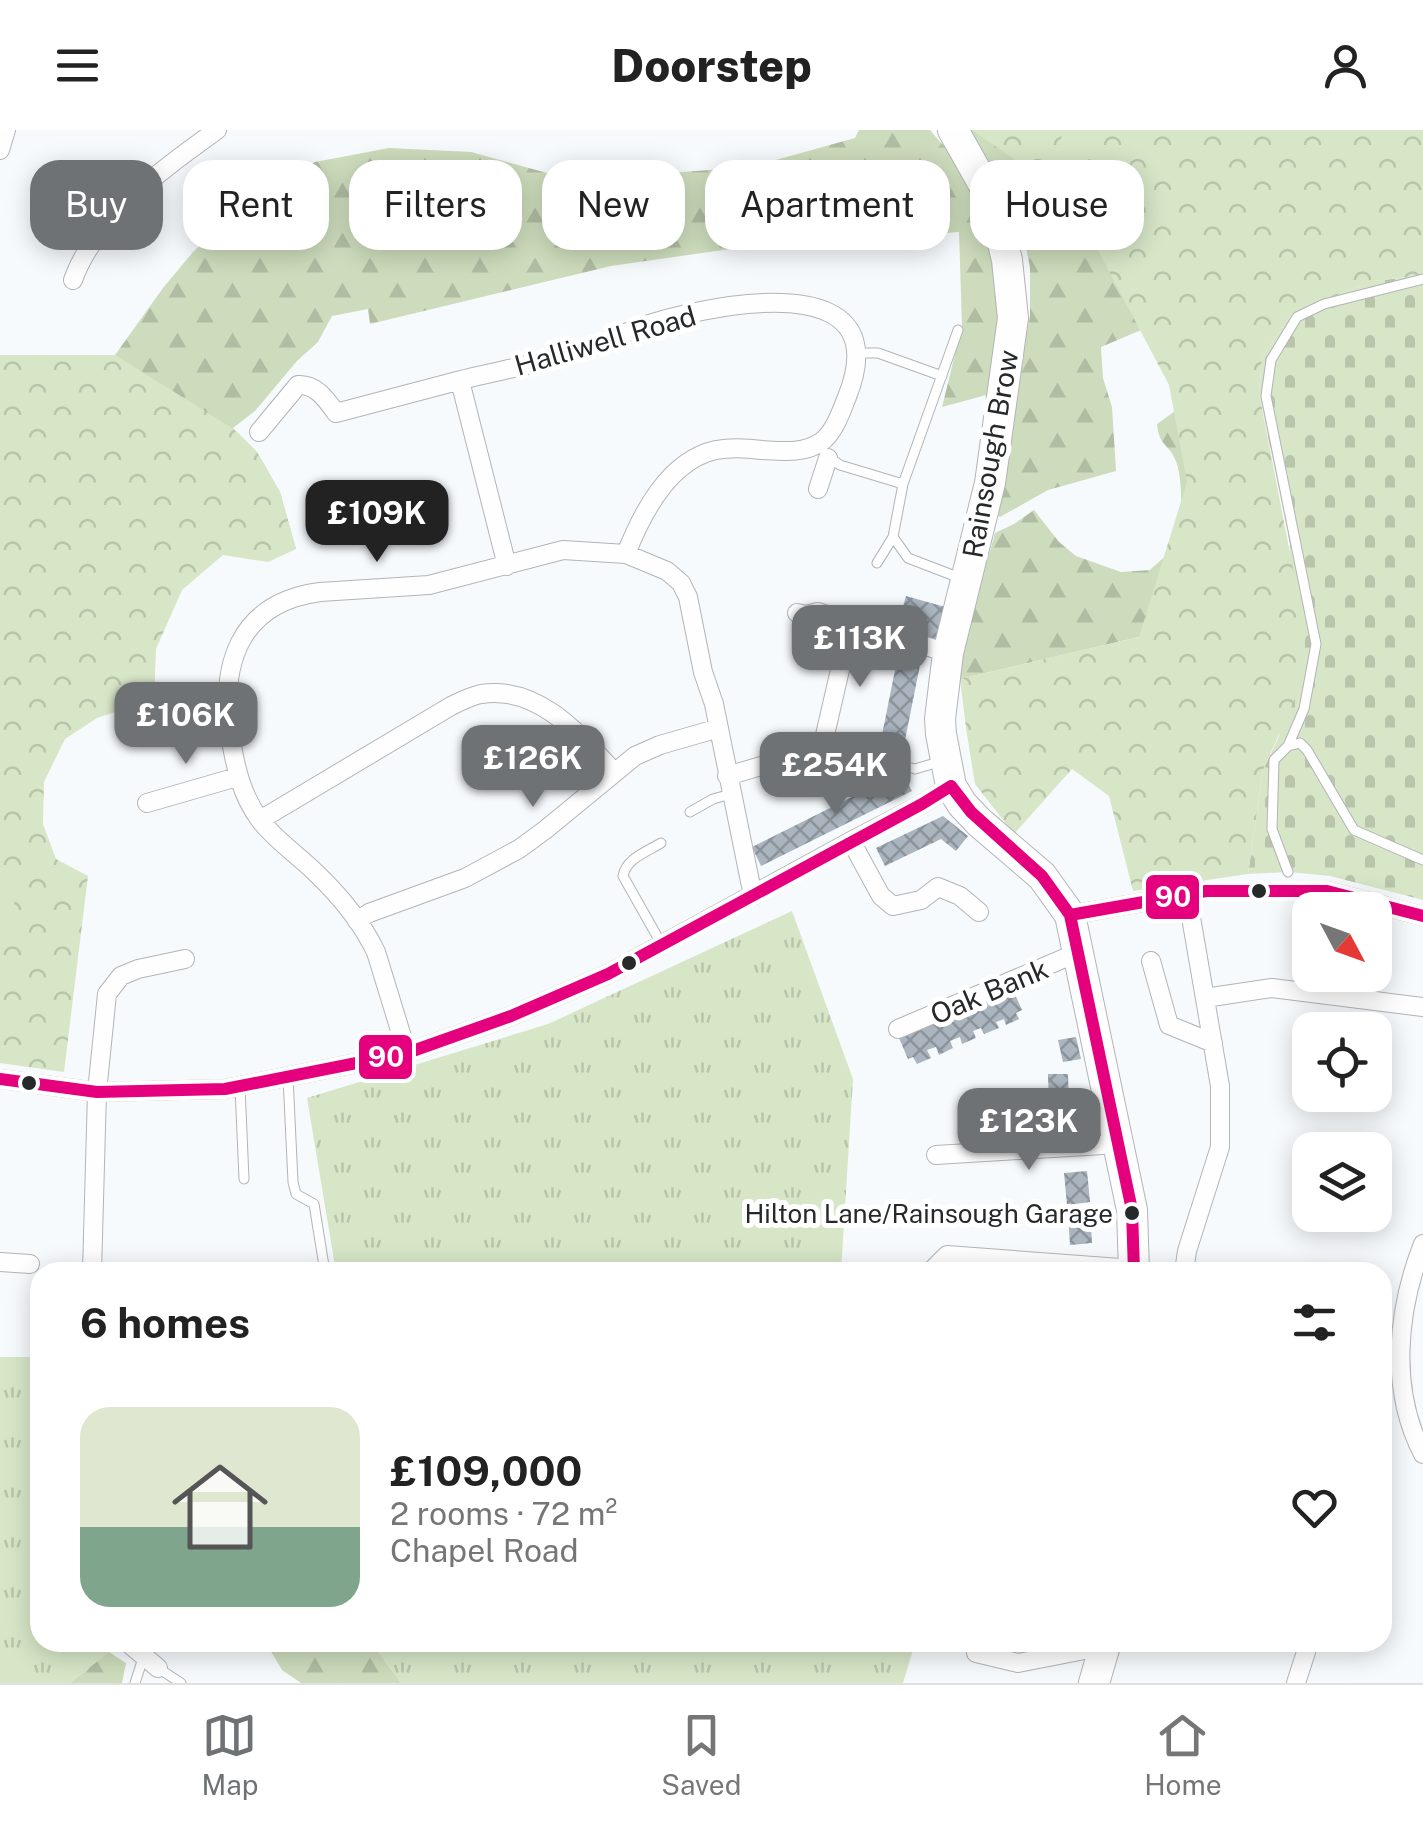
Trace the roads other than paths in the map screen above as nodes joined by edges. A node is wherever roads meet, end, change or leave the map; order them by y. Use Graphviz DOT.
graph roads {
  1 [pos="6,130"];
  2 [pos="217,130"];
  3 [pos="953,130"];
  4 [pos="0,150"];
  5 [pos="1423,279"];
  6 [pos="73,280"];
  7 [pos="958,330"];
  8 [pos="856,352"];
  9 [pos="942,376"];
  10 [pos="460,380"];
  11 [pos="259,432"];
  12 [pos="825,450"];
  13 [pos="903,484"];
  14 [pos="818,489"];
  15 [pos="893,537"];
  16 [pos="626,554"];
  17 [pos="876,563"];
  18 [pos="506,566"];
  19 [pos="967,580"];
  20 [pos="797,613"];
  21 [pos="851,622"];
  22 [pos="948,654"];
  23 [pos="719,728"];
  24 [pos="1288,746"];
  25 [pos="822,748"];
  26 [pos="614,772"];
  27 [pos="948,773"];
  28 [pos="237,778"];
  29 [pos="729,785"];
  30 [pos="147,803"];
  31 [pos="690,812"];
  32 [pos="260,820"];
  33 [pos="850,840"];
  34 [pos="660,843"];
  35 [pos="1423,860"];
  36 [pos="1288,872"];
  37 [pos="1187,894"];
  38 [pos="753,896"];
  39 [pos="1422,911"];
  40 [pos="978,912"];
  41 [pos="1070,915"];
  42 [pos="358,921"];
  43 [pos="662,945"];
  44 [pos="1079,952"];
  45 [pos="185,960"];
  46 [pos="1151,961"];
  47 [pos="1205,998"];
  48 [pos="1423,1007"];
  49 [pos="898,1029"];
  50 [pos="1213,1043"];
  51 [pos="406,1053"];
  52 [pos="288,1077"];
  53 [pos="0,1079"];
  54 [pos="240,1087"];
  55 [pos="97,1092"];
  56 [pos="1119,1144"];
  57 [pos="936,1155"];
  58 [pos="244,1179"];
  59 [pos="1423,1244"];
  60 [pos="0,1262"];
  61 [pos="92,1262"];
  62 [pos="323,1262"];
  63 [pos="940,1262"];
  64 [pos="1029,1262"];
  65 [pos="1134,1262"];
  66 [pos="1185,1262"];
  67 [pos="30,1264"];
  68 [pos="1423,1454"];
  69 [pos="138,1652"];
  70 [pos="976,1652"];
  71 [pos="1071,1652"];
  72 [pos="1104,1652"];
  73 [pos="1306,1652"];
  74 [pos="150,1663"];
  75 [pos="135,1683"];
  76 [pos="181,1683"];
  77 [pos="1094,1683"];
  78 [pos="1296,1683"];
  1 -- 4 [label="street"];
  2 -- 6 [label="street"];
  3 -- 19 [label="main road, Rainsough Brow"];
  5 -- 24 [label="lane"];
  7 -- 9 [label="lane"];
  8 -- 9 [label="lane"];
  8 -- 10 [label="street, Halliwell Road"];
  8 -- 12 [label="street"];
  9 -- 13 [label="lane"];
  10 -- 11 [label="street, Halliwell Road"];
  10 -- 18 [label="street"];
  12 -- 13 [label="lane"];
  12 -- 14 [label="street"];
  12 -- 16 [label="street"];
  13 -- 15 [label="lane"];
  15 -- 17 [label="lane"];
  15 -- 19 [label="lane"];
  16 -- 18 [label="street"];
  16 -- 23 [label="street"];
  18 -- 28 [label="street"];
  19 -- 22 [label="main road, Rainsough Brow"];
  20 -- 21 [label="street"];
  21 -- 22 [label="street"];
  21 -- 25 [label="street"];
  22 -- 27 [label="main road, Rainsough Brow"];
  23 -- 26 [label="street"];
  23 -- 29 [label="street"];
  24 -- 35 [label="lane"];
  24 -- 36 [label="lane"];
  25 -- 27 [label="lane"];
  25 -- 29 [label="street"];
  26 -- 32 [label="street"];
  26 -- 42 [label="street"];
  27 -- 33 [label="street"];
  27 -- 41 [label="main road"];
  28 -- 30 [label="street"];
  28 -- 32 [label="street"];
  29 -- 31 [label="lane"];
  29 -- 38 [label="street"];
  32 -- 42 [label="street"];
  33 -- 38 [label="street"];
  33 -- 40 [label="street"];
  34 -- 43 [label="lane"];
  37 -- 39 [label="street"];
  37 -- 41 [label="street"];
  37 -- 47 [label="street"];
  38 -- 43 [label="street"];
  41 -- 44 [label="main road"];
  42 -- 51 [label="street"];
  43 -- 51 [label="street"];
  44 -- 49 [label="street, Oak Bank"];
  44 -- 56 [label="main road"];
  45 -- 55 [label="street"];
  46 -- 50 [label="street"];
  47 -- 48 [label="street"];
  47 -- 50 [label="street"];
  50 -- 66 [label="street"];
  51 -- 52 [label="street"];
  52 -- 54 [label="street"];
  52 -- 62 [label="lane"];
  53 -- 55 [label="street"];
  54 -- 55 [label="street"];
  54 -- 58 [label="lane"];
  55 -- 61 [label="street"];
  56 -- 57 [label="street"];
  56 -- 65 [label="main road"];
  59 -- 68 [label="street"];
  60 -- 67 [label="street"];
  63 -- 64 [label="street"];
  69 -- 74 [label="street"];
  70 -- 71 [label="street"];
  72 -- 77 [label="main road"];
  73 -- 78 [label="street"];
  74 -- 75 [label="lane"];
  74 -- 76 [label="lane"];
}
